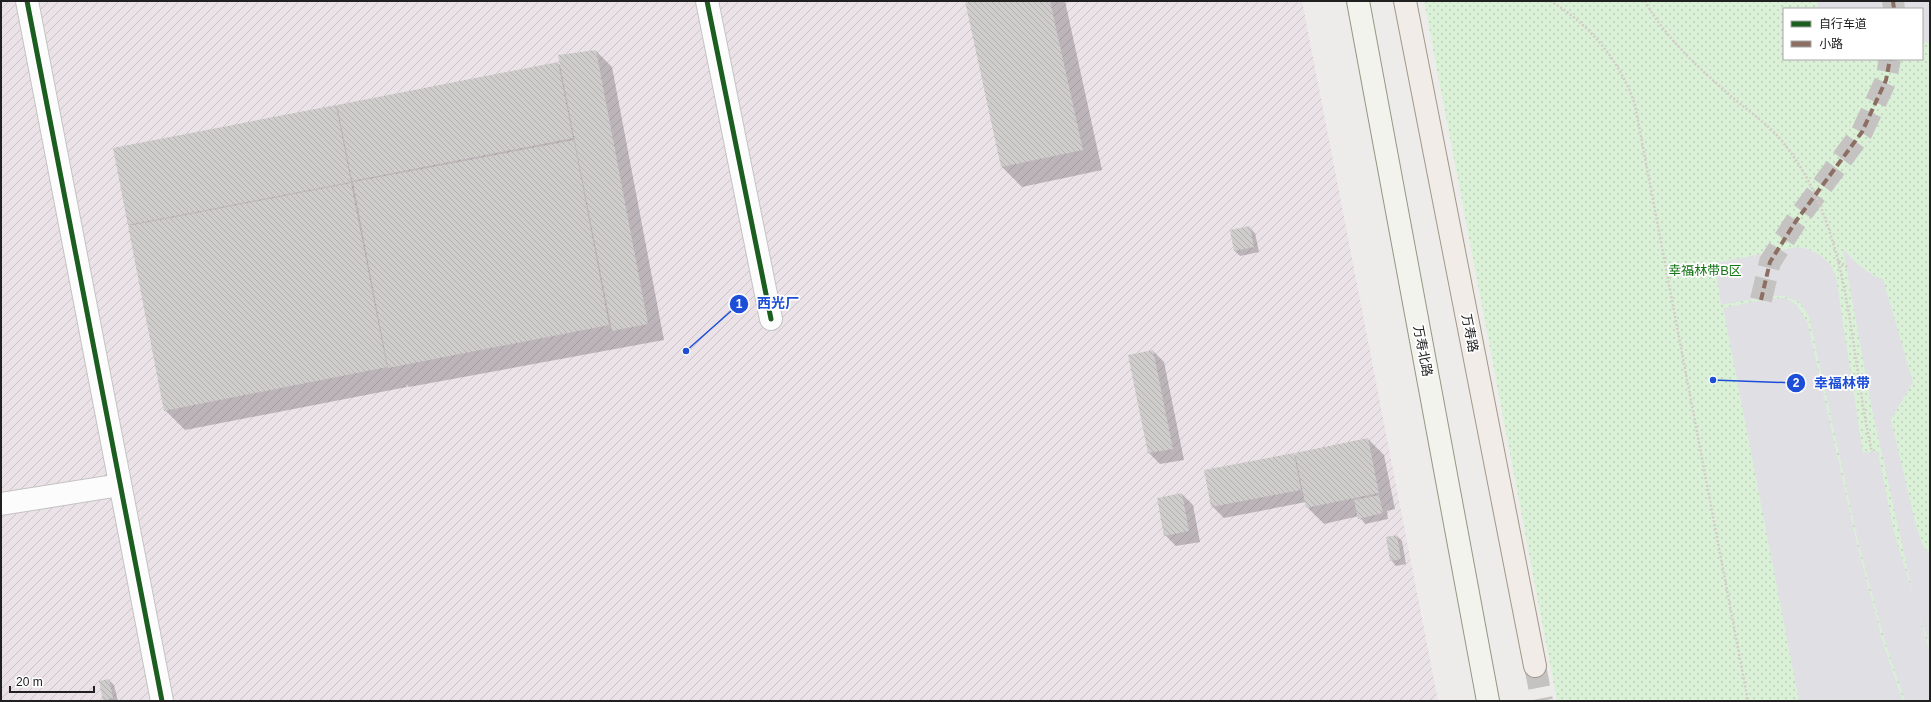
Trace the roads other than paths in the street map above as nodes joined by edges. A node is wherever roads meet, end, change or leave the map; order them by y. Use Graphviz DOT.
graph roads {
  1 [pos="27,1"];
  2 [pos="707,1"];
  3 [pos="1358,1"];
  4 [pos="1405,1"];
  5 [pos="771,319"];
  6 [pos="120,485"];
  7 [pos="1,504"];
  8 [pos="1535,666"];
  9 [pos="162,701"];
  10 [pos="1488,701"];
  1 -- 6 [label="street"];
  2 -- 5 [label="street"];
  3 -- 10 [label="main road, 万寿北路"];
  4 -- 8 [label="main road, 万寿路"];
  6 -- 7 [label="street"];
  6 -- 9 [label="street"];
}
